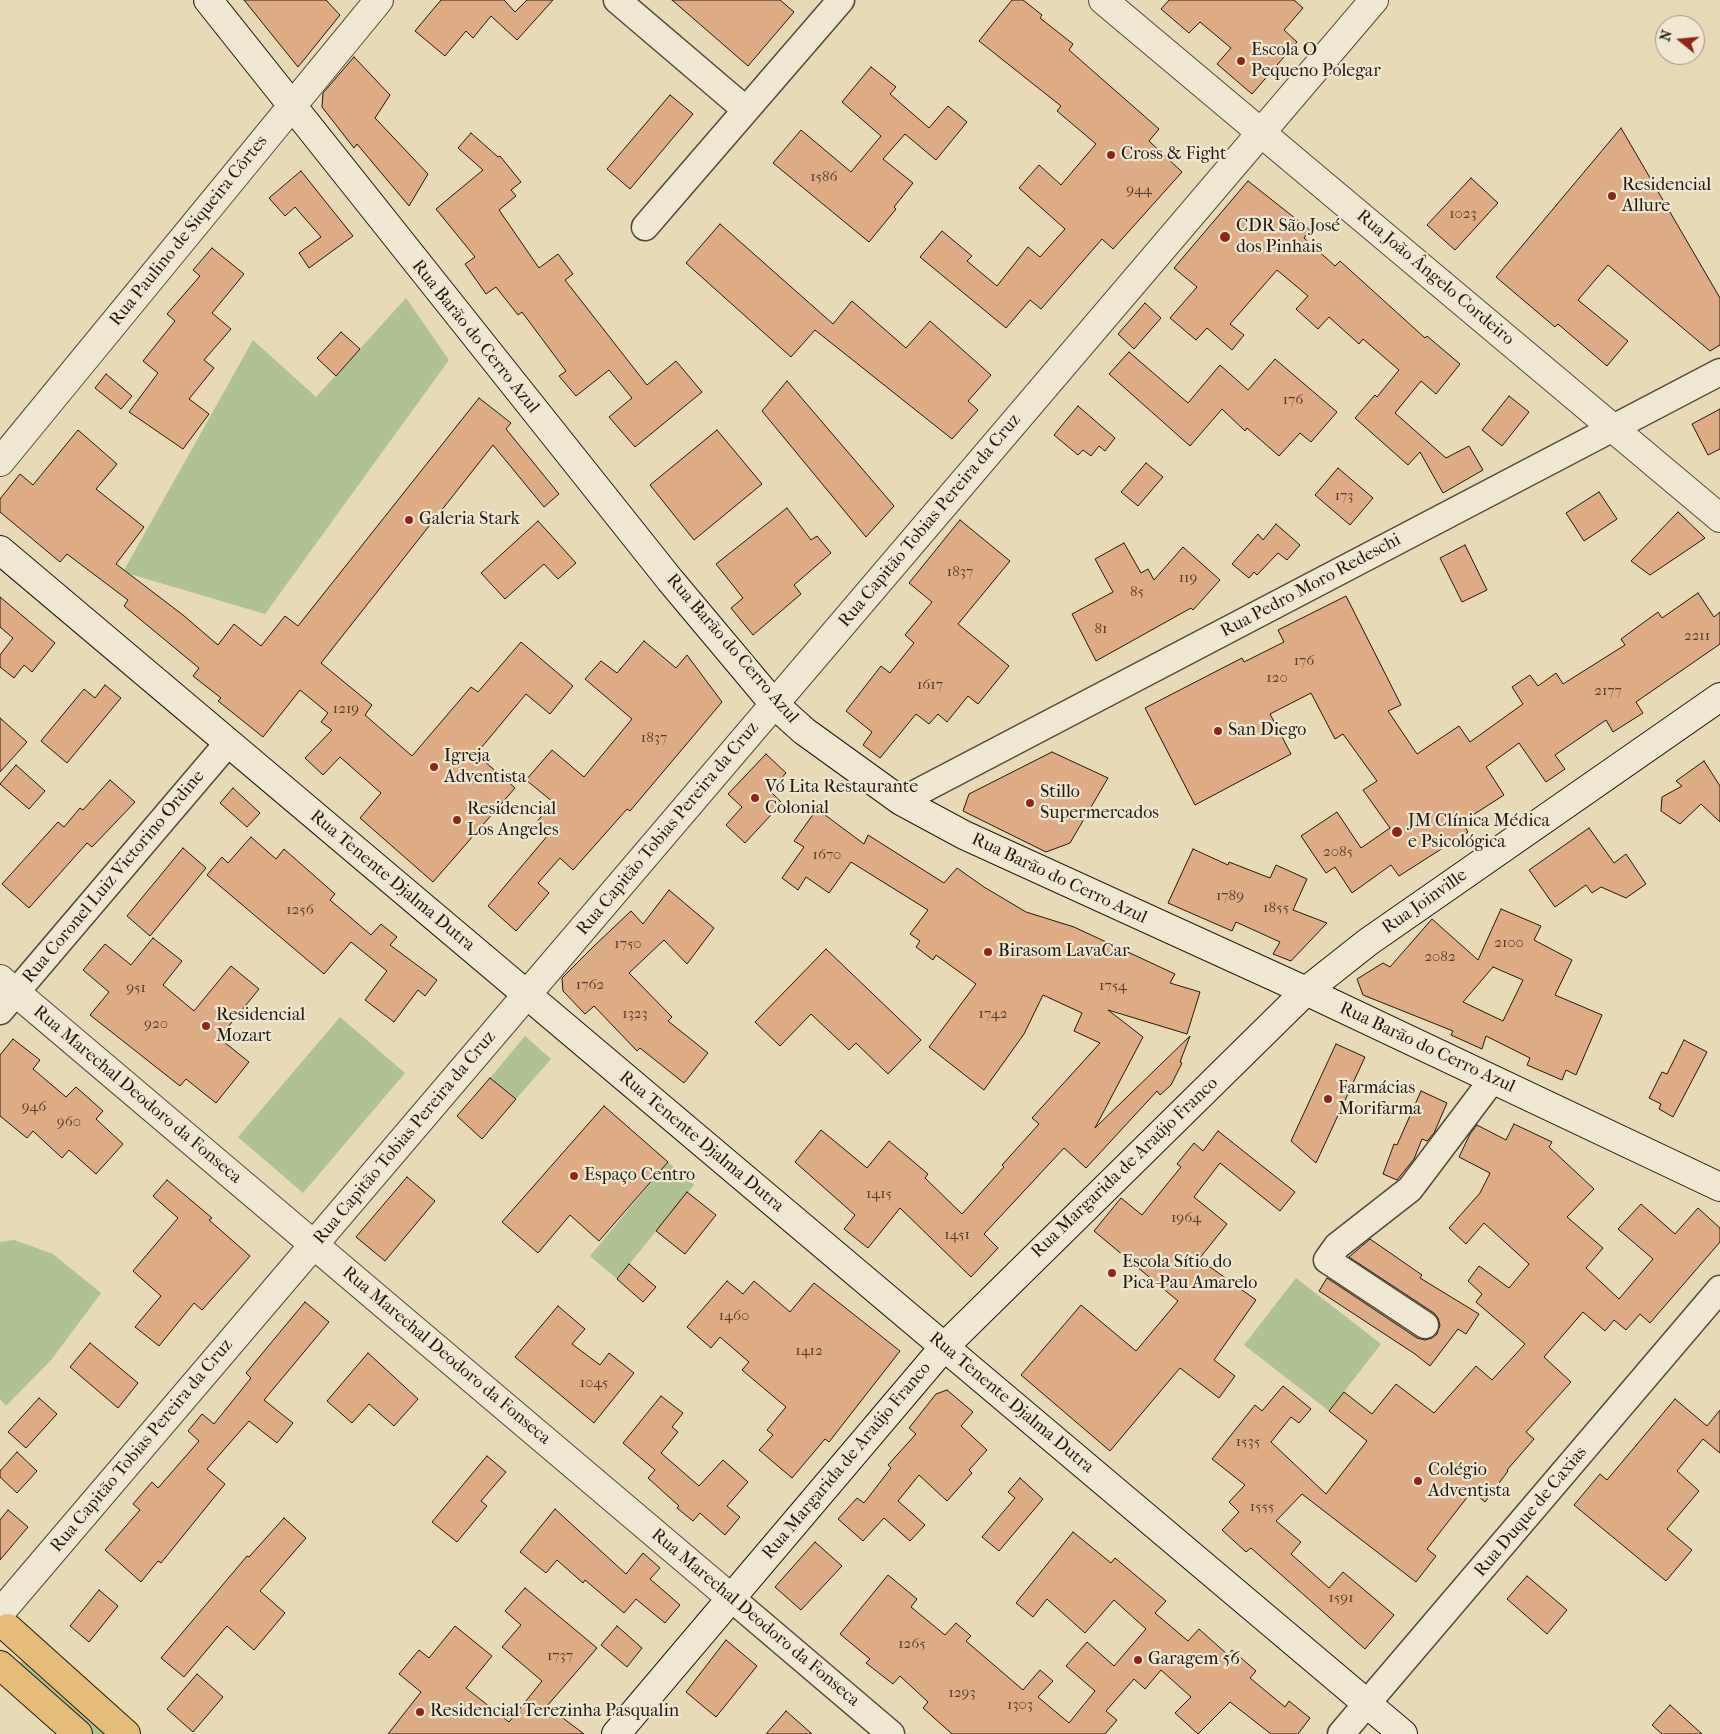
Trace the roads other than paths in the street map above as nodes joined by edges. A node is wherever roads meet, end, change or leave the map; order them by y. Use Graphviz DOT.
graph roads {
  1 [pos="208,0"];
  2 [pos="379,0"];
  3 [pos="617,0"];
  4 [pos="841,0"];
  5 [pos="1104,0"];
  6 [pos="1374,0"];
  7 [pos="292,106"];
  8 [pos="746,110"];
  9 [pos="1261,132"];
  10 [pos="645,227"];
  11 [pos="1720,372"];
  12 [pos="1613,428"];
  13 [pos="0,462"];
  14 [pos="1720,518"];
  15 [pos="0,550"];
  16 [pos="1720,697"];
  17 [pos="774,704"];
  18 [pos="228,743"];
  19 [pos="901,801"];
  20 [pos="1306,991"];
  21 [pos="5,994"];
  22 [pos="527,995"];
  23 [pos="1493,1079"];
  24 [pos="1720,1187"];
  25 [pos="314,1245"];
  26 [pos="1720,1289"];
  27 [pos="1424,1325"];
  28 [pos="944,1346"];
  29 [pos="731,1598"];
  30 [pos="2,1626"];
  31 [pos="0,1665"];
  32 [pos="1367,1704"];
  33 [pos="78,1734"];
  34 [pos="126,1734"];
  35 [pos="616,1734"];
  36 [pos="891,1734"];
  37 [pos="1341,1734"];
  38 [pos="1403,1734"];
  1 -- 7 [label="main road, Rua Barão do Cerro Azul"];
  2 -- 7 [label="main road, Rua Paulino de Siqueira Côrtes"];
  3 -- 8 [label="street"];
  4 -- 8 [label="street"];
  5 -- 9 [label="main road, Rua João Ângelo Cordeiro"];
  6 -- 9 [label="main road, Rua Capitão Tobias Pereira da Cruz"];
  7 -- 13 [label="main road, Rua Paulino de Siqueira Côrtes"];
  7 -- 17 [label="main road, Rua Barão do Cerro Azul"];
  8 -- 10 [label="street"];
  9 -- 12 [label="main road, Rua João Ângelo Cordeiro"];
  9 -- 17 [label="main road, Rua Capitão Tobias Pereira da Cruz"];
  11 -- 12 [label="street, Rua Pedro Moro Redeschi"];
  12 -- 14 [label="main road, Rua João Ângelo Cordeiro"];
  12 -- 19 [label="street, Rua Pedro Moro Redeschi"];
  15 -- 18 [label="main road, Rua Tenente Djalma Dutra"];
  16 -- 20 [label="main road, Rua Joinville"];
  17 -- 19 [label="main road, Rua Barão do Cerro Azul"];
  17 -- 22 [label="main road, Rua Capitão Tobias Pereira da Cruz"];
  18 -- 21 [label="street, Rua Coronel Luiz Victorino Ordine"];
  18 -- 22 [label="main road, Rua Tenente Djalma Dutra"];
  19 -- 20 [label="main road, Rua Barão do Cerro Azul"];
  20 -- 23 [label="main road, Rua Barão do Cerro Azul"];
  20 -- 28 [label="main road, Rua Margarida de Araújo Franco"];
  21 -- 25 [label="main road, Rua Marechal Deodoro da Fonseca"];
  22 -- 25 [label="main road, Rua Capitão Tobias Pereira da Cruz"];
  22 -- 28 [label="main road, Rua Tenente Djalma Dutra"];
  23 -- 24 [label="main road, Rua Barão do Cerro Azul"];
  23 -- 27 [label="street"];
  25 -- 29 [label="main road, Rua Marechal Deodoro da Fonseca"];
  25 -- 30 [label="main road, Rua Capitão Tobias Pereira da Cruz"];
  26 -- 32 [label="street, Rua Duque de Caxias"];
  28 -- 29 [label="main road, Rua Margarida de Araújo Franco"];
  28 -- 32 [label="main road, Rua Tenente Djalma Dutra"];
  29 -- 35 [label="main road, Rua Margarida de Araújo Franco"];
  29 -- 36 [label="street, Rua Marechal Deodoro da Fonseca"];
  30 -- 34 [label="main road"];
  31 -- 33 [label="main road"];
  32 -- 37 [label="street, Rua Duque de Caxias"];
  32 -- 38 [label="main road, Rua Tenente Djalma Dutra"];
}
